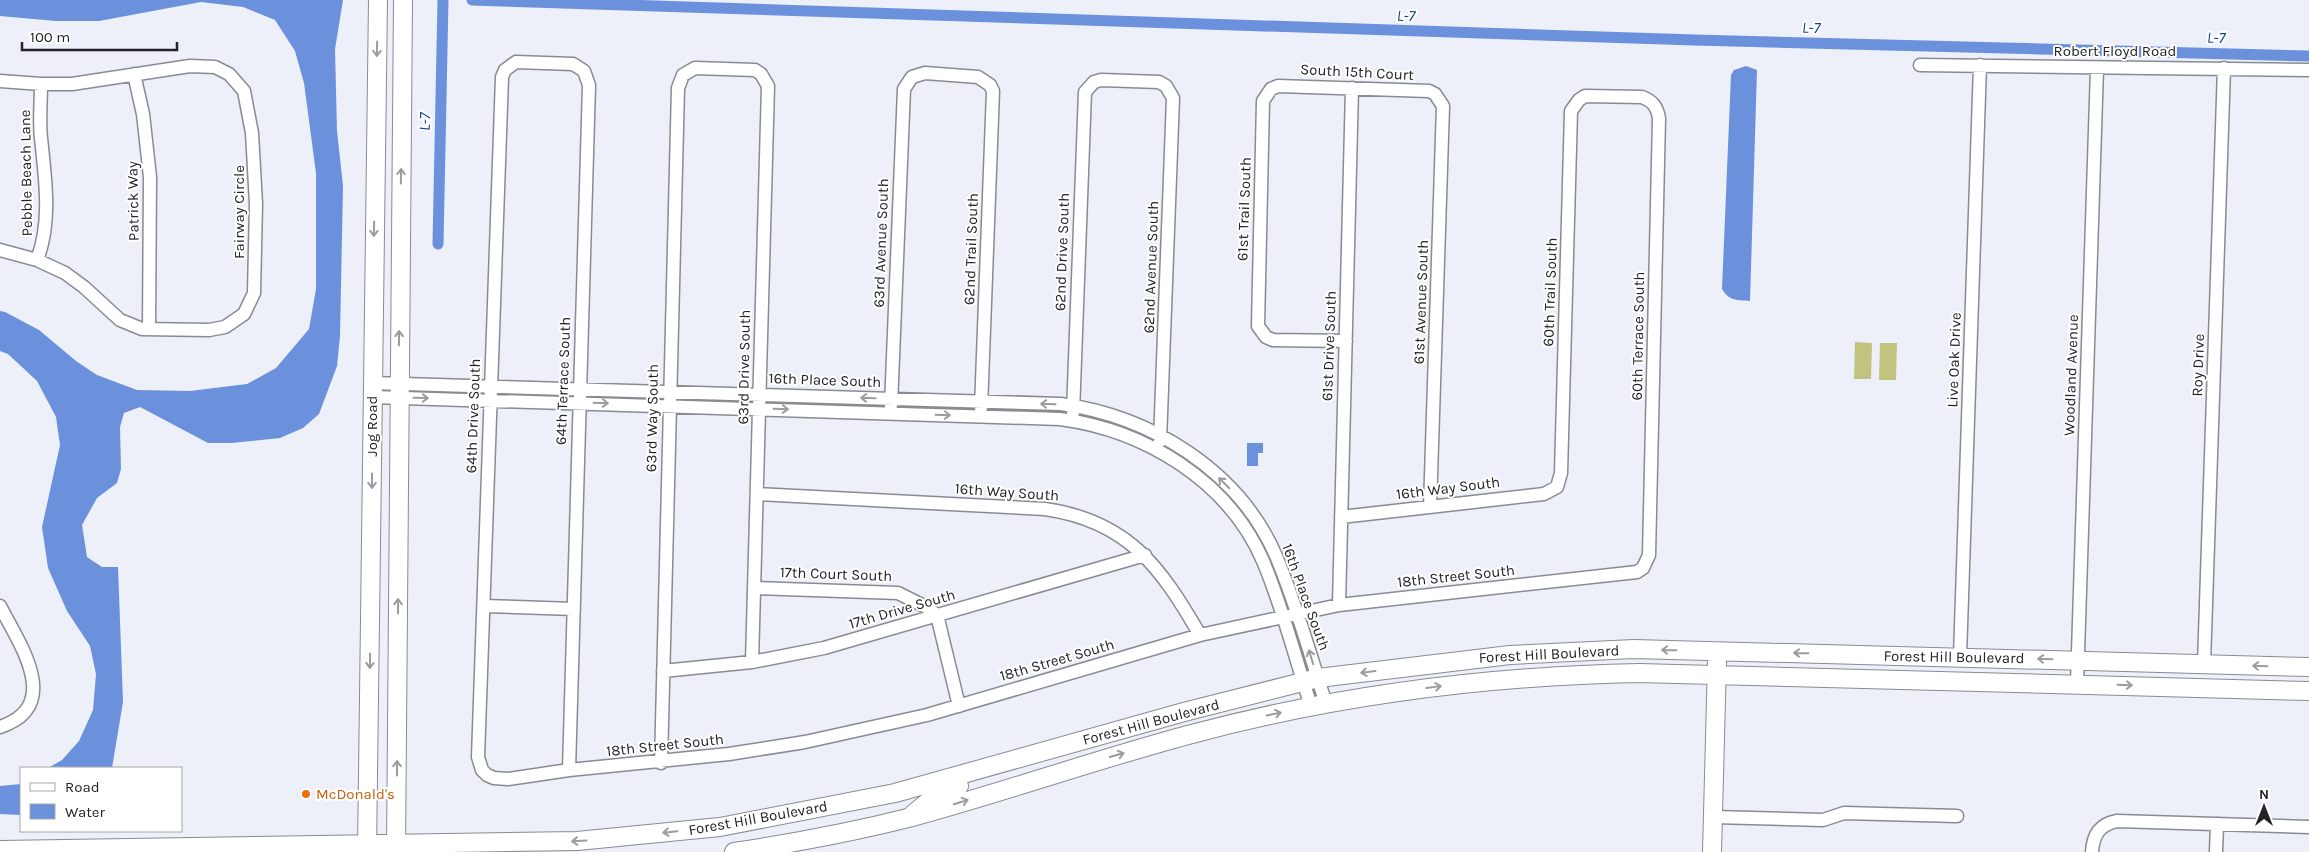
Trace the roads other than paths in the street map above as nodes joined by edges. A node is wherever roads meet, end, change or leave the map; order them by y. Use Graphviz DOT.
graph roads {
  1 [pos="378,0"];
  2 [pos="403,0"];
  3 [pos="510,65"];
  4 [pos="1920,65"];
  5 [pos="1980,65"];
  6 [pos="2097,68"];
  7 [pos="2224,68"];
  8 [pos="2309,70"];
  9 [pos="134,74"];
  10 [pos="761,74"];
  11 [pos="0,81"];
  12 [pos="41,84"];
  13 [pos="990,85"];
  14 [pos="1166,86"];
  15 [pos="1352,88"];
  16 [pos="1271,89"];
  17 [pos="1440,99"];
  18 [pos="1654,104"];
  19 [pos="0,250"];
  20 [pos="37,260"];
  21 [pos="149,329"];
  22 [pos="1346,341"];
  23 [pos="490,385"];
  24 [pos="579,388"];
  25 [pos="372,390"];
  26 [pos="398,390"];
  27 [pos="669,391"];
  28 [pos="759,394"];
  29 [pos="489,399"];
  30 [pos="892,399"];
  31 [pos="578,402"];
  32 [pos="981,402"];
  33 [pos="669,405"];
  34 [pos="1073,406"];
  35 [pos="759,408"];
  36 [pos="891,413"];
  37 [pos="980,416"];
  38 [pos="1073,420"];
  39 [pos="1161,435"];
  40 [pos="1160,451"];
  41 [pos="1556,487"];
  42 [pos="757,494"];
  43 [pos="1245,506"];
  44 [pos="1430,507"];
  45 [pos="1234,515"];
  46 [pos="1341,517"];
  47 [pos="1145,555"];
  48 [pos="1643,568"];
  49 [pos="754,588"];
  50 [pos="1338,605"];
  51 [pos="0,606"];
  52 [pos="484,606"];
  53 [pos="574,609"];
  54 [pos="1298,614"];
  55 [pos="938,616"];
  56 [pos="1284,617"];
  57 [pos="1200,636"];
  58 [pos="1718,652"];
  59 [pos="1960,656"];
  60 [pos="2077,660"];
  61 [pos="752,662"];
  62 [pos="2204,664"];
  63 [pos="2309,667"];
  64 [pos="663,671"];
  65 [pos="1716,674"];
  66 [pos="1310,680"];
  67 [pos="2077,683"];
  68 [pos="2309,691"];
  69 [pos="1318,705"];
  70 [pos="959,706"];
  71 [pos="0,727"];
  72 [pos="1096,736"];
  73 [pos="660,763"];
  74 [pos="482,770"];
  75 [pos="569,770"];
  76 [pos="895,793"];
  77 [pos="1957,816"];
  78 [pos="910,817"];
  79 [pos="1713,817"];
  80 [pos="2217,824"];
  81 [pos="2309,827"];
  82 [pos="367,848"];
  83 [pos="396,848"];
  84 [pos="0,850"];
  85 [pos="729,852"];
  86 [pos="734,852"];
  87 [pos="1712,852"];
  88 [pos="2092,852"];
  89 [pos="2216,852"];
  1 -- 25 [label="main road, Jog Road, one-way"];
  26 -- 2 [label="main road, Jog Road, one-way"];
  3 -- 23 [label="street, 64th Drive South"];
  3 -- 24 [label="street, 64th Terrace South"];
  4 -- 5 [label="street, Robert Floyd Road"];
  5 -- 6 [label="street, Robert Floyd Road"];
  5 -- 59 [label="street, Live Oak Drive"];
  6 -- 7 [label="street, Robert Floyd Road"];
  6 -- 60 [label="street, Woodland Avenue"];
  7 -- 8 [label="street, Robert Floyd Road"];
  7 -- 62 [label="street, Roy Drive"];
  9 -- 12 [label="street, Fairway Circle"];
  9 -- 21 [label="street, Patrick Way"];
  9 -- 21 [label="street, Fairway Circle"];
  10 -- 27 [label="street, 63rd Way South"];
  10 -- 28 [label="street, 63rd Drive South"];
  11 -- 12 [label="street, Fairway Circle"];
  12 -- 20 [label="street, Pebble Beach Lane"];
  13 -- 30 [label="street, 63rd Avenue South"];
  13 -- 32 [label="street, 62nd Trail South"];
  14 -- 34 [label="street, 62nd Drive South"];
  14 -- 39 [label="street, 62nd Avenue South"];
  15 -- 16 [label="street, South 15th Court"];
  15 -- 17 [label="street, South 15th Court"];
  15 -- 22 [label="street, 61st Drive South"];
  16 -- 22 [label="street, 61st Trail South"];
  17 -- 44 [label="street, 61st Avenue South"];
  18 -- 41 [label="street, 60th Trail South"];
  18 -- 48 [label="street, 60th Terrace South"];
  19 -- 20 [label="street, Fairway Circle"];
  20 -- 21 [label="street, Fairway Circle"];
  22 -- 46 [label="street, 61st Drive South"];
  23 -- 24 [label="street, 16th Place South"];
  23 -- 26 [label="street, 16th Place South"];
  23 -- 29 [label="street, 64th Drive South"];
  24 -- 27 [label="street, 16th Place South"];
  24 -- 31 [label="street, 64th Terrace South"];
  25 -- 26 [label="street, 16th Place South"];
  25 -- 82 [label="main road, Jog Road, one-way"];
  26 -- 29 [label="street, 16th Place South, one-way"];
  83 -- 26 [label="main road, Jog Road, one-way"];
  27 -- 28 [label="street, 16th Place South"];
  27 -- 33 [label="street, 63rd Way South"];
  30 -- 28 [label="street, 16th Place South, one-way"];
  28 -- 35 [label="street, 63rd Drive South"];
  29 -- 31 [label="street, 16th Place South"];
  29 -- 52 [label="street, 64th Drive South"];
  30 -- 32 [label="street, 16th Place South"];
  30 -- 36 [label="street, 63rd Avenue South"];
  31 -- 33 [label="street, 16th Place South, one-way"];
  31 -- 53 [label="street, 64th Terrace South"];
  34 -- 32 [label="street, 16th Place South, one-way"];
  32 -- 37 [label="street, 62nd Trail South"];
  33 -- 35 [label="street, 16th Place South"];
  33 -- 64 [label="street, 63rd Way South"];
  34 -- 38 [label="street, 62nd Drive South"];
  34 -- 39 [label="street, 16th Place South"];
  35 -- 36 [label="street, 16th Place South, one-way"];
  35 -- 42 [label="street, 63rd Drive South"];
  36 -- 37 [label="street, 16th Place South, one-way"];
  37 -- 38 [label="street, 16th Place South"];
  38 -- 40 [label="street, 16th Place South"];
  39 -- 40 [label="street, 62nd Avenue South"];
  43 -- 39 [label="street, 16th Place South, one-way"];
  40 -- 45 [label="street, 16th Place South"];
  41 -- 44 [label="street, 16th Way South"];
  42 -- 47 [label="street, 16th Way South"];
  42 -- 49 [label="street, 63rd Drive South"];
  43 -- 45 [label="street"];
  43 -- 54 [label="street, 16th Place South"];
  44 -- 46 [label="street, 16th Way South"];
  45 -- 56 [label="street, 16th Place South"];
  46 -- 50 [label="street, 61st Drive South"];
  47 -- 55 [label="street, 17th Drive South"];
  47 -- 57 [label="street, 16th Way South"];
  48 -- 50 [label="street, 18th Street South"];
  49 -- 55 [label="street, 17th Court South"];
  49 -- 61 [label="street, 63rd Drive South"];
  50 -- 54 [label="street, 18th Street South"];
  51 -- 71 [label="street"];
  52 -- 53 [label="street"];
  52 -- 74 [label="street, 64th Drive South"];
  53 -- 75 [label="street, 64th Terrace South"];
  54 -- 56 [label="street, 18th Street South"];
  66 -- 54 [label="street, 16th Place South, one-way"];
  55 -- 61 [label="street, 17th Drive South"];
  55 -- 70 [label="street"];
  56 -- 57 [label="street, 18th Street South"];
  56 -- 66 [label="street, 16th Place South"];
  57 -- 70 [label="street, 18th Street South"];
  59 -- 58 [label="main road, Forest Hill Boulevard, one-way"];
  58 -- 65 [label="main road"];
  58 -- 66 [label="main road, Forest Hill Boulevard, one-way"];
  60 -- 59 [label="main road, Forest Hill Boulevard, one-way"];
  60 -- 62 [label="main road, Forest Hill Boulevard"];
  60 -- 67 [label="street, Woodland Avenue"];
  61 -- 64 [label="street, 17th Drive South"];
  63 -- 62 [label="main road, Forest Hill Boulevard, one-way"];
  64 -- 73 [label="street, 63rd Way South"];
  65 -- 67 [label="main road, Forest Hill Boulevard"];
  69 -- 65 [label="main road, Forest Hill Boulevard, one-way"];
  65 -- 79 [label="main road"];
  66 -- 69 [label="street, 16th Place South"];
  66 -- 72 [label="main road, Forest Hill Boulevard"];
  67 -- 68 [label="main road, Forest Hill Boulevard, one-way"];
  78 -- 69 [label="main road, Forest Hill Boulevard, one-way"];
  70 -- 73 [label="street, 18th Street South"];
  72 -- 76 [label="main road, Forest Hill Boulevard"];
  72 -- 78 [label="main road"];
  73 -- 75 [label="street, 18th Street South"];
  74 -- 75 [label="street, 18th Street South"];
  76 -- 83 [label="main road, Forest Hill Boulevard, one-way"];
  76 -- 85 [label="main road"];
  77 -- 79 [label="street"];
  78 -- 86 [label="main road, Forest Hill Boulevard"];
  79 -- 87 [label="main road"];
  80 -- 81 [label="street"];
  80 -- 88 [label="street"];
  80 -- 89 [label="street"];
  82 -- 83 [label="main road, Forest Hill Boulevard"];
  82 -- 84 [label="main road, Forest Hill Boulevard"];
}
